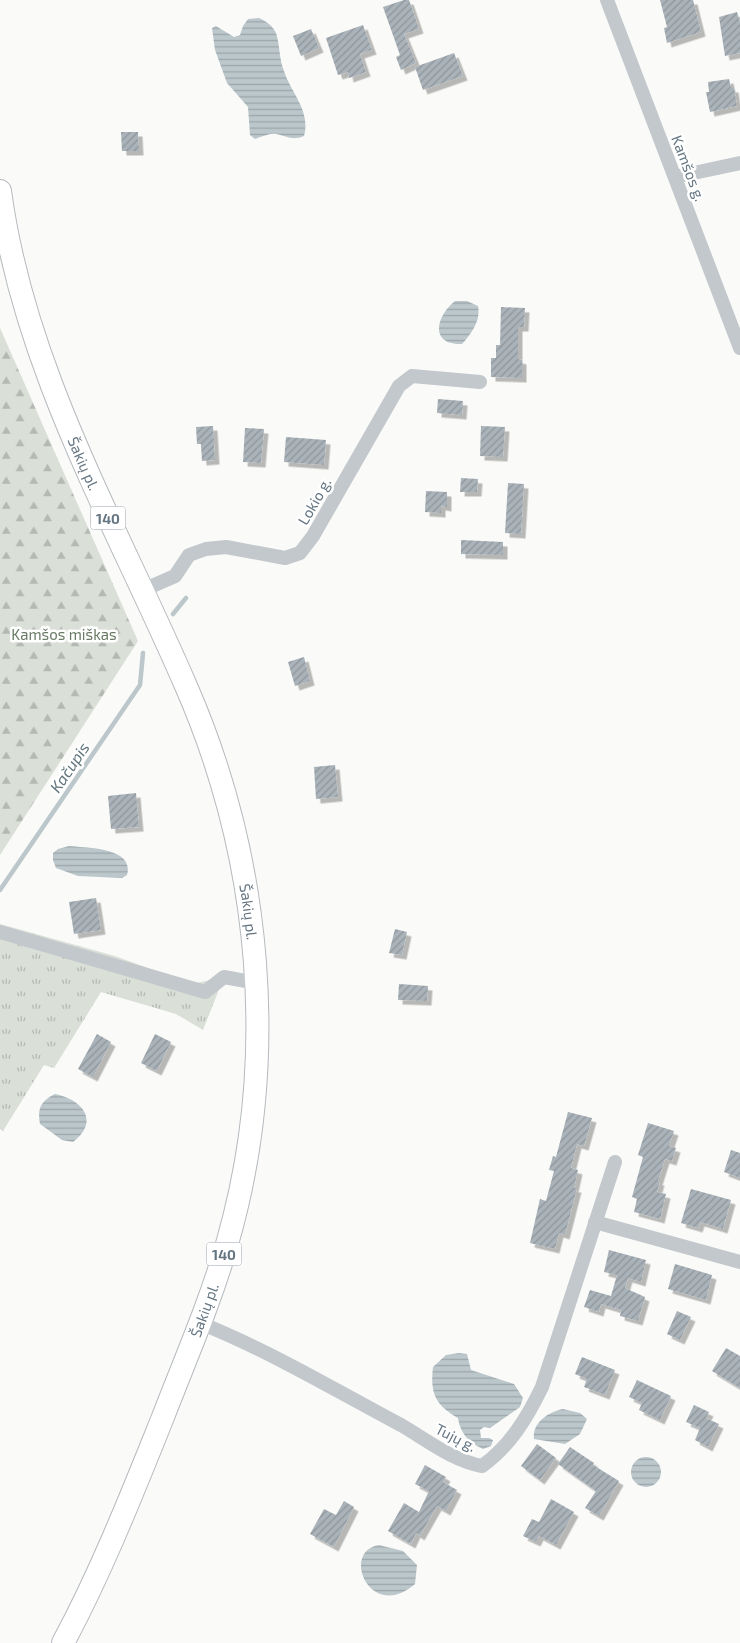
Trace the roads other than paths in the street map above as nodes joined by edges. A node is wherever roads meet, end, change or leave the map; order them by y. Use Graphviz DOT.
graph roads {
  1 [pos="607,0"];
  2 [pos="740,163"];
  3 [pos="675,177"];
  4 [pos="0,191"];
  5 [pos="740,348"];
  6 [pos="480,382"];
  7 [pos="143,590"];
  8 [pos="0,932"];
  9 [pos="257,983"];
  10 [pos="615,1162"];
  11 [pos="595,1222"];
  12 [pos="740,1262"];
  13 [pos="200,1323"];
  14 [pos="63,1643"];
  1 -- 3 [label="street, Kamšos g."];
  2 -- 3 [label="street"];
  3 -- 5 [label="street, Kamšos g."];
  4 -- 7 [label="main road, Šakių pl. / 140"];
  6 -- 7 [label="street, Lokio g."];
  7 -- 9 [label="main road, Šakių pl. / 140"];
  8 -- 9 [label="street"];
  9 -- 13 [label="main road, Šakių pl. / 140"];
  10 -- 11 [label="street, Tujų g."];
  11 -- 12 [label="street"];
  11 -- 13 [label="street, Tujų g."];
  13 -- 14 [label="main road, Šakių pl. / 140"];
}
